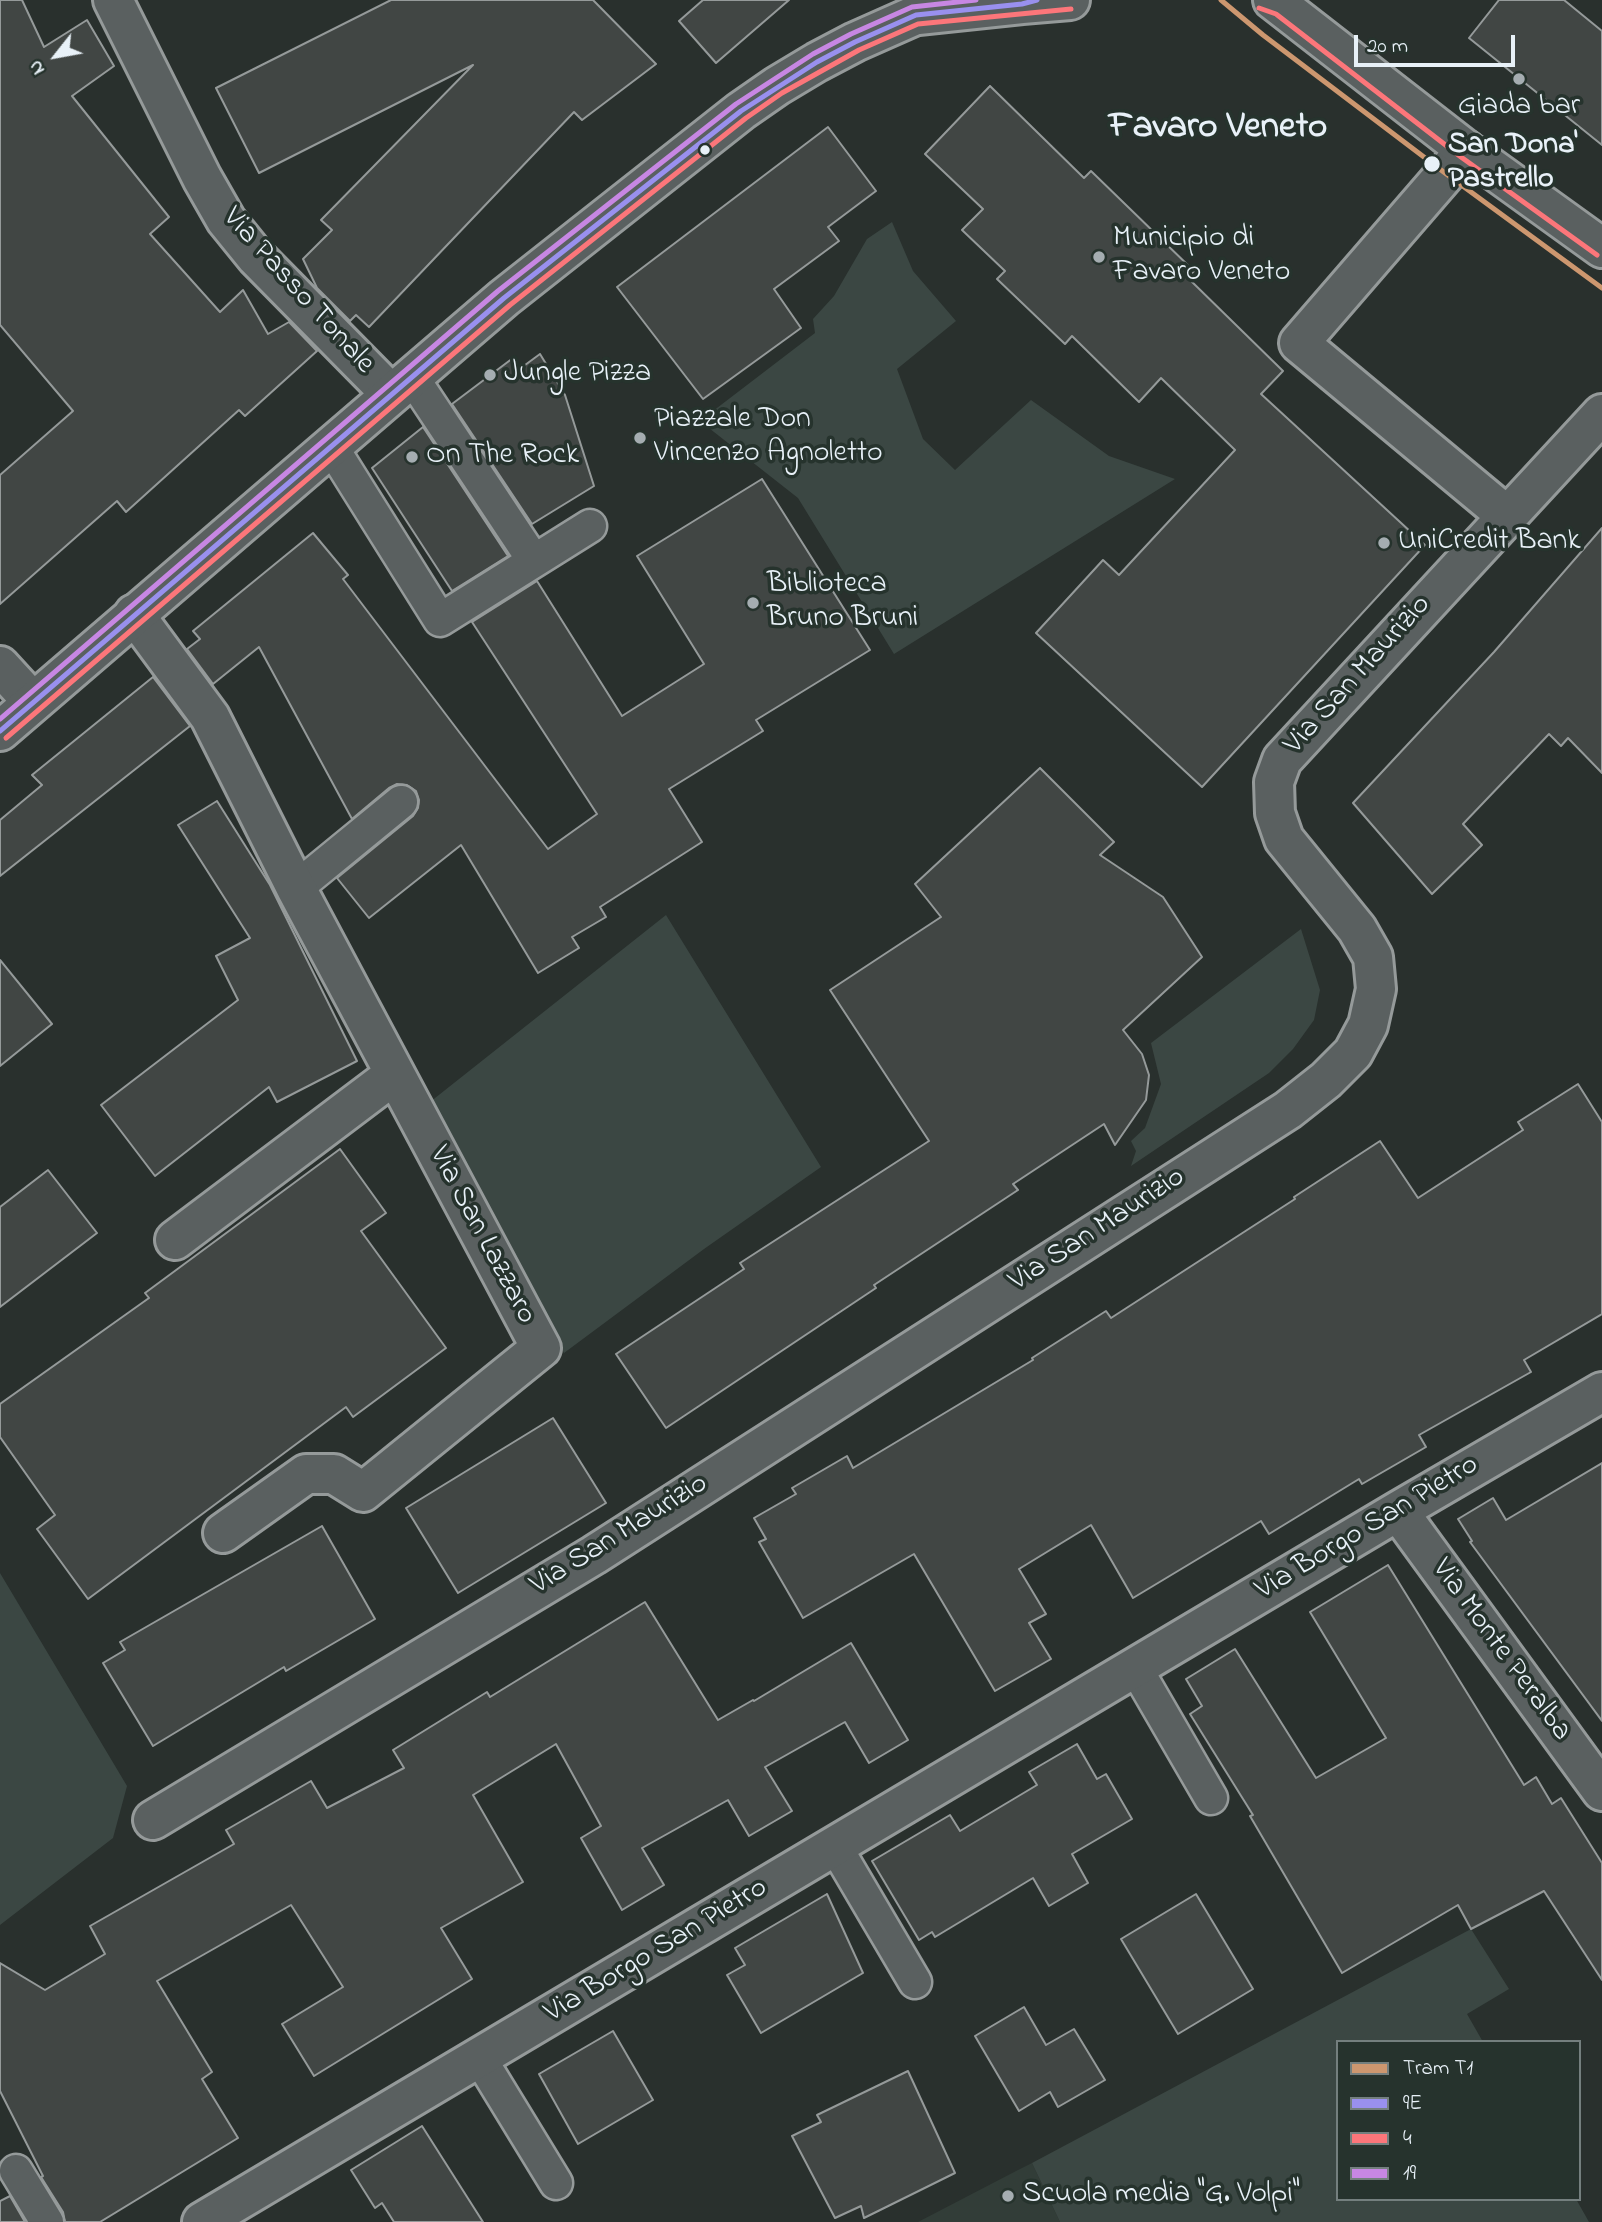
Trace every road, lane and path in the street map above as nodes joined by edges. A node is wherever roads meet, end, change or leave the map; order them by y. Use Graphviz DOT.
graph roads {
  1 [pos="113,0"];
  2 [pos="1070,0"];
  3 [pos="1030,2"];
  4 [pos="1271,2"];
  5 [pos="930,8"];
  6 [pos="1466,150"];
  7 [pos="1602,248"];
  8 [pos="402,385"];
  9 [pos="1602,414"];
  10 [pos="331,446"];
  11 [pos="1507,516"];
  12 [pos="590,526"];
  13 [pos="534,561"];
  14 [pos="134,614"];
  15 [pos="0,666"];
  16 [pos="33,702"];
  17 [pos="0,731"];
  18 [pos="401,802"];
  19 [pos="296,888"];
  20 [pos="395,1074"];
  21 [pos="175,1240"];
  22 [pos="1602,1392"];
  23 [pos="1398,1511"];
  24 [pos="223,1533"];
  25 [pos="1135,1667"];
  26 [pos="1602,1791"];
  27 [pos="1211,1798"];
  28 [pos="153,1820"];
  29 [pos="835,1846"];
  30 [pos="915,1982"];
  31 [pos="479,2057"];
  32 [pos="16,2171"];
  33 [pos="556,2183"];
  34 [pos="47,2222"];
  35 [pos="202,2222"];
  1 -- 8 [label="street, Via Passo Tonale"];
  2 -- 3 [label="street"];
  3 -- 5 [label="street"];
  4 -- 6 [label="street"];
  5 -- 8 [label="street"];
  6 -- 7 [label="street"];
  6 -- 11 [label="street"];
  8 -- 10 [label="street"];
  8 -- 13 [label="lane"];
  9 -- 11 [label="street, Via San Maurizio"];
  10 -- 13 [label="lane"];
  10 -- 14 [label="street"];
  11 -- 28 [label="street, Via San Maurizio"];
  12 -- 13 [label="lane"];
  14 -- 16 [label="street"];
  14 -- 19 [label="street, Via San Lazzaro"];
  15 -- 16 [label="street"];
  16 -- 17 [label="street"];
  18 -- 19 [label="lane"];
  19 -- 20 [label="street, Via San Lazzaro"];
  20 -- 21 [label="street"];
  20 -- 24 [label="street, Via San Lazzaro"];
  22 -- 23 [label="street, Via Borgo San Pietro"];
  23 -- 25 [label="street, Via Borgo San Pietro"];
  23 -- 26 [label="street, Via Monte Peralba"];
  25 -- 27 [label="lane"];
  25 -- 29 [label="street, Via Borgo San Pietro"];
  29 -- 30 [label="lane"];
  29 -- 31 [label="street, Via Borgo San Pietro"];
  31 -- 33 [label="lane"];
  31 -- 35 [label="street, Via Borgo San Pietro"];
  32 -- 34 [label="lane"];
}
